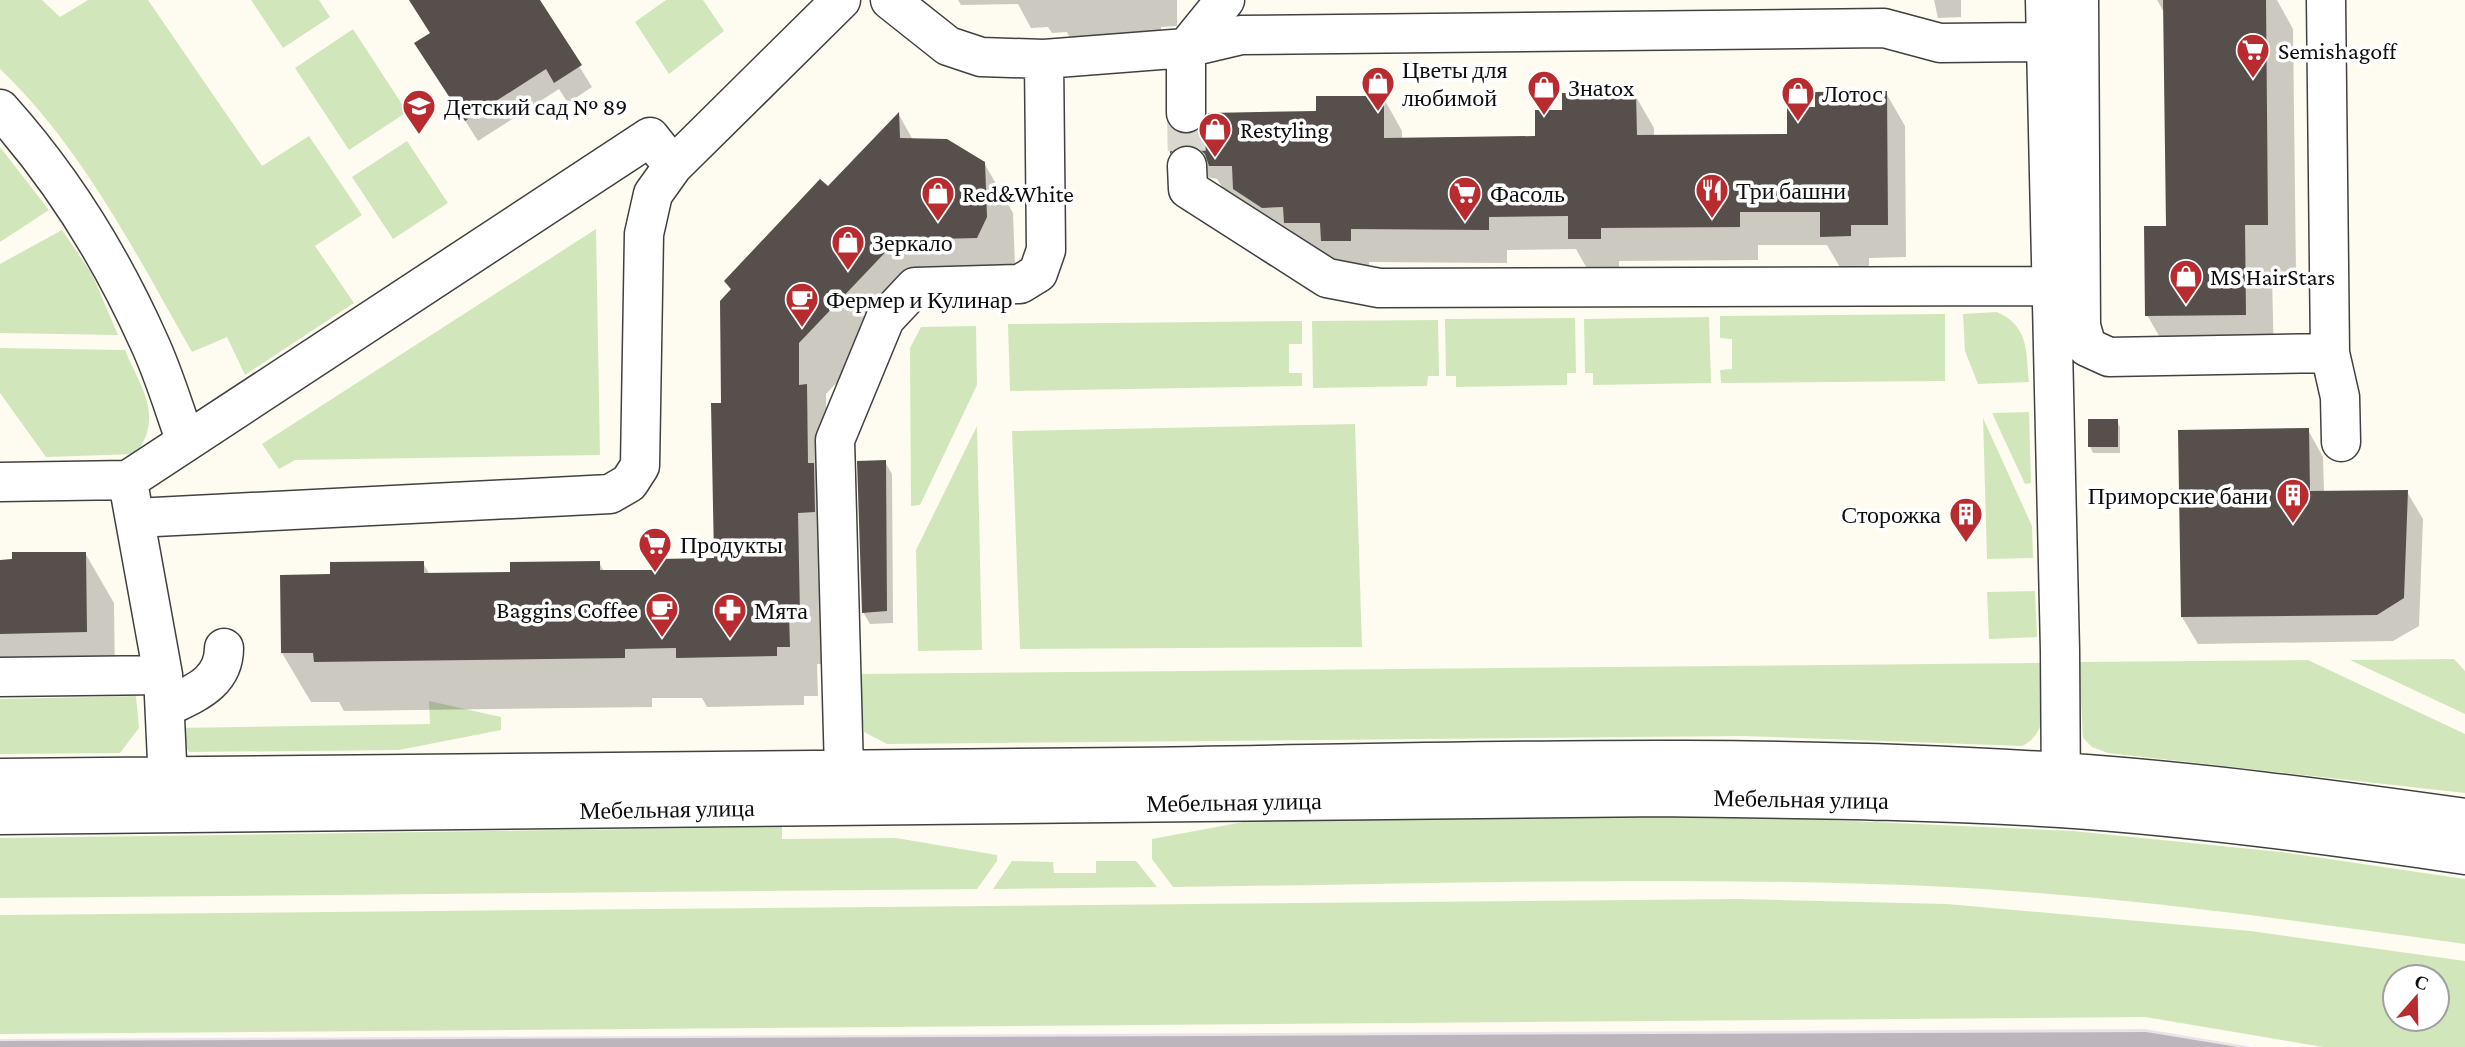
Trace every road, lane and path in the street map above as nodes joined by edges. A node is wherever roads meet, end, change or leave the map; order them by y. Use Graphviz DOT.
graph roads {
  1 [pos="841,0"];
  2 [pos="890,0"];
  3 [pos="1225,0"];
  4 [pos="2045,0"];
  5 [pos="2079,0"];
  6 [pos="2326,0"];
  7 [pos="2046,42"];
  8 [pos="1186,48"];
  9 [pos="1044,59"];
  10 [pos="0,109"];
  11 [pos="1186,113"];
  12 [pos="673,166"];
  13 [pos="1187,166"];
  14 [pos="2051,286"];
  15 [pos="2330,353"];
  16 [pos="186,442"];
  17 [pos="2341,442"];
  18 [pos="128,480"];
  19 [pos="0,482"];
  20 [pos="135,518"];
  21 [pos="224,648"];
  22 [pos="0,677"];
  23 [pos="164,692"];
  24 [pos="844,771"];
  25 [pos="0,778"];
  26 [pos="2060,790"];
  27 [pos="169,796"];
  28 [pos="0,816"];
  29 [pos="2465,818"];
  30 [pos="2465,855"];
  1 -- 12 [label="street"];
  2 -- 9 [label="street"];
  3 -- 8 [label="street"];
  4 -- 7 [label="street"];
  5 -- 15 [label="street"];
  6 -- 15 [label="street"];
  7 -- 8 [label="street"];
  7 -- 14 [label="street"];
  8 -- 9 [label="street"];
  8 -- 11 [label="street"];
  9 -- 24 [label="street"];
  10 -- 16 [label="street"];
  12 -- 16 [label="street"];
  12 -- 20 [label="street"];
  13 -- 14 [label="street"];
  14 -- 26 [label="street"];
  15 -- 17 [label="street"];
  16 -- 18 [label="street"];
  18 -- 19 [label="street"];
  18 -- 20 [label="street"];
  20 -- 23 [label="street"];
  21 -- 23 [label="street"];
  22 -- 23 [label="street"];
  23 -- 27 [label="street"];
  24 -- 26 [label="street, Мебельная улица"];
  24 -- 27 [label="street, Мебельная улица"];
  25 -- 27 [label="street, Мебельная улица"];
  26 -- 27 [label="street, Мебельная улица"];
  26 -- 29 [label="street, Мебельная улица"];
  26 -- 30 [label="street, Мебельная улица"];
  27 -- 28 [label="street, Мебельная улица"];
}
